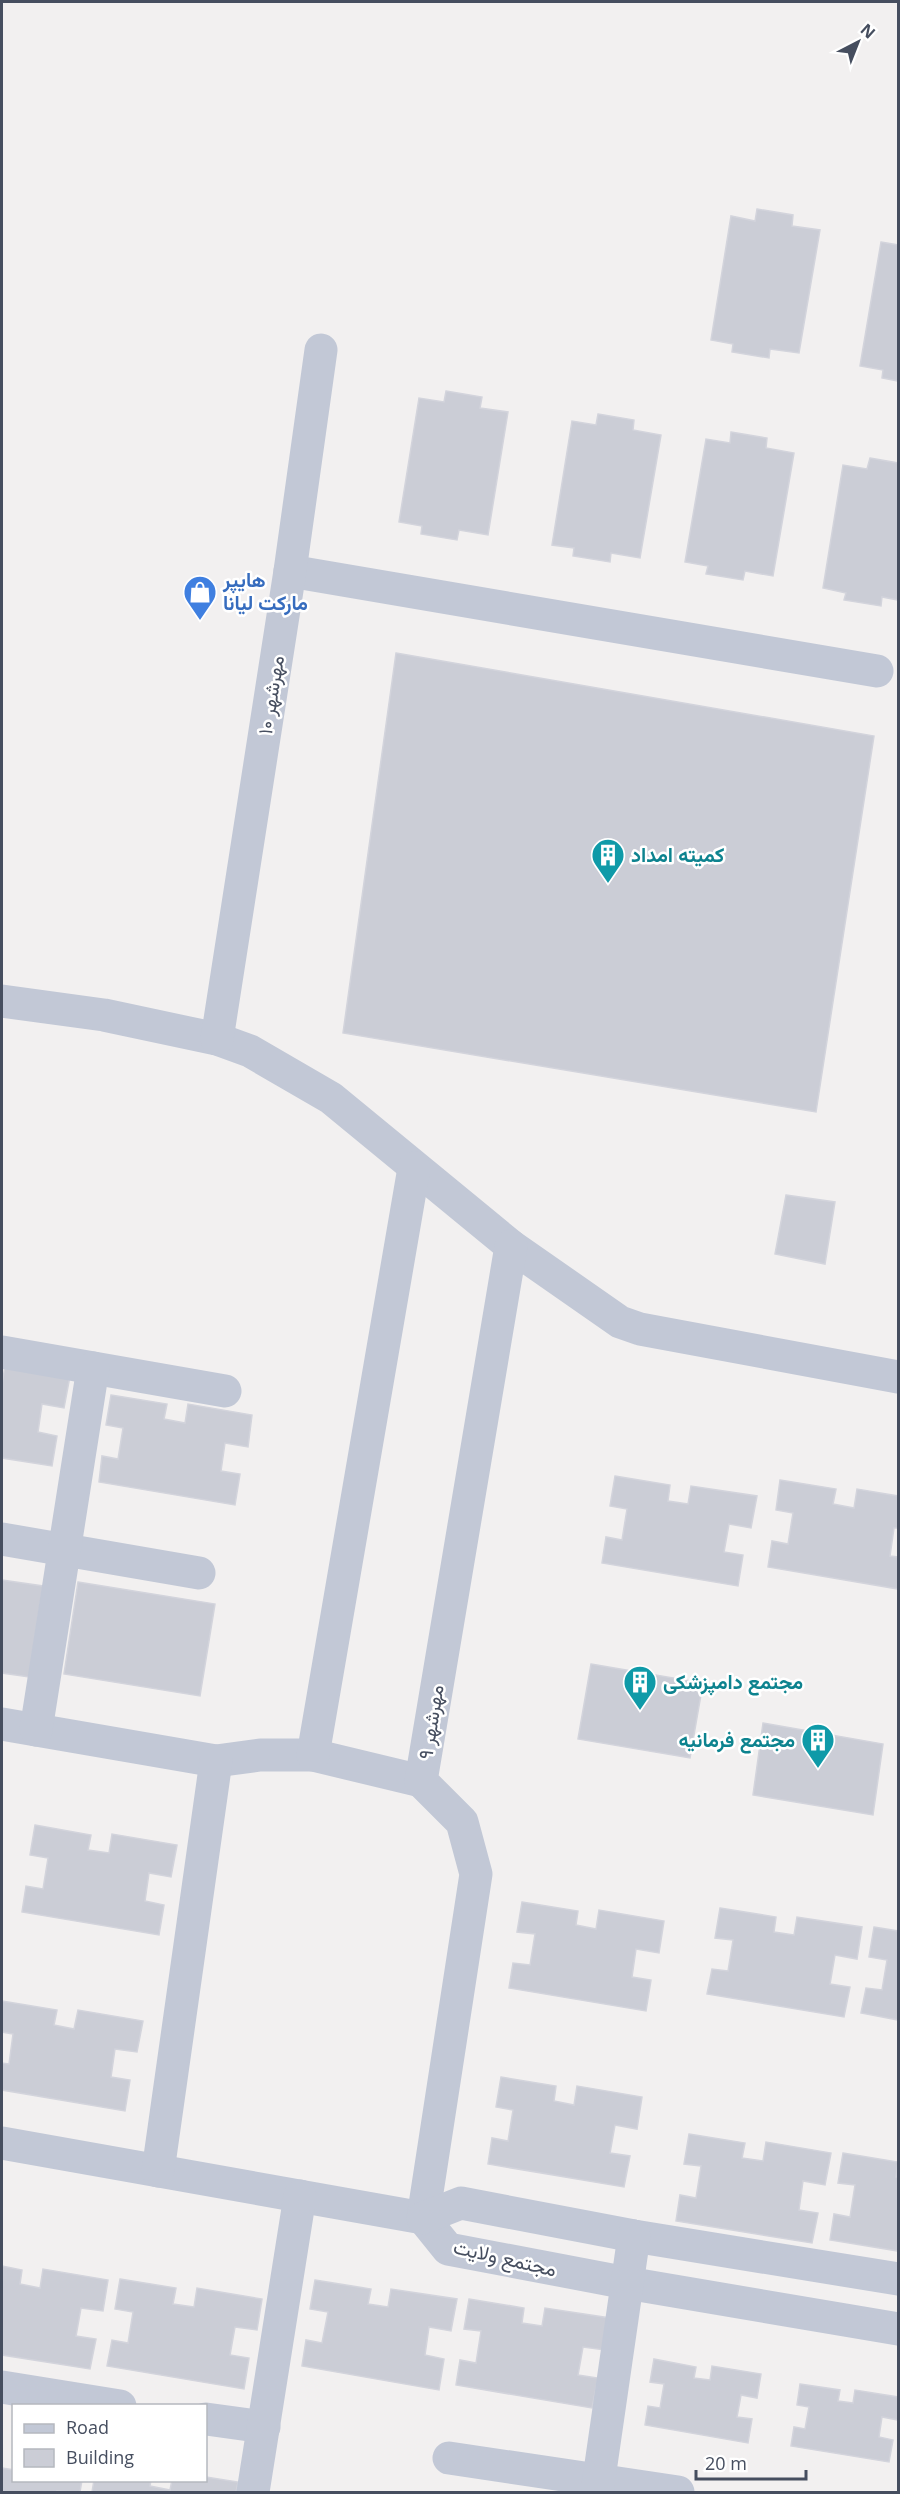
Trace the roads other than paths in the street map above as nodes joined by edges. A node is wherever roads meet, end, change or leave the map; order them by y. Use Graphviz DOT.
graph roads {
  1 [pos="321,350"];
  2 [pos="290,571"];
  3 [pos="877,671"];
  4 [pos="2,1001"];
  5 [pos="217,1039"];
  6 [pos="414,1168"];
  7 [pos="511,1246"];
  8 [pos="2,1352"];
  9 [pos="93,1368"];
  10 [pos="898,1377"];
  11 [pos="225,1391"];
  12 [pos="2,1539"];
  13 [pos="65,1549"];
  14 [pos="199,1573"];
  15 [pos="2,1724"];
  16 [pos="36,1730"];
  17 [pos="313,1755"];
  18 [pos="216,1761"];
  19 [pos="421,1781"];
  20 [pos="2,2143"];
  21 [pos="159,2171"];
  22 [pos="300,2196"];
  23 [pos="423,2218"];
  24 [pos="634,2236"];
  25 [pos="898,2279"];
  26 [pos="627,2283"];
  27 [pos="898,2329"];
  28 [pos="2,2387"];
  29 [pos="108,2404"];
  30 [pos="207,2418"];
  31 [pos="264,2427"];
  32 [pos="449,2458"];
  33 [pos="598,2486"];
  34 [pos="253,2493"];
  35 [pos="678,2493"];
  1 -- 2 [label="street, مهرشهر ۱۰"];
  2 -- 3 [label="street"];
  2 -- 5 [label="street, مهرشهر ۱۰"];
  4 -- 5 [label="street"];
  5 -- 6 [label="street"];
  6 -- 7 [label="street"];
  6 -- 17 [label="street"];
  7 -- 10 [label="street"];
  7 -- 19 [label="street, مهرشهر ۹"];
  8 -- 9 [label="street"];
  9 -- 11 [label="street"];
  9 -- 13 [label="street"];
  12 -- 13 [label="street"];
  13 -- 14 [label="street"];
  13 -- 16 [label="street"];
  15 -- 16 [label="street"];
  16 -- 18 [label="street"];
  17 -- 18 [label="street"];
  17 -- 19 [label="street"];
  18 -- 21 [label="street"];
  19 -- 23 [label="street, مهرشهر ۹"];
  20 -- 21 [label="street"];
  21 -- 22 [label="street"];
  22 -- 23 [label="street"];
  22 -- 31 [label="street"];
  23 -- 24 [label="street, مجتمع ولایت"];
  23 -- 26 [label="street, مجتمع ولایت"];
  24 -- 25 [label="street, مجتمع ولایت"];
  24 -- 26 [label="street"];
  26 -- 27 [label="street, مجتمع ولایت"];
  26 -- 33 [label="street"];
  28 -- 29 [label="street"];
  30 -- 31 [label="street"];
  31 -- 34 [label="street"];
  32 -- 33 [label="street"];
  33 -- 35 [label="street"];
}
